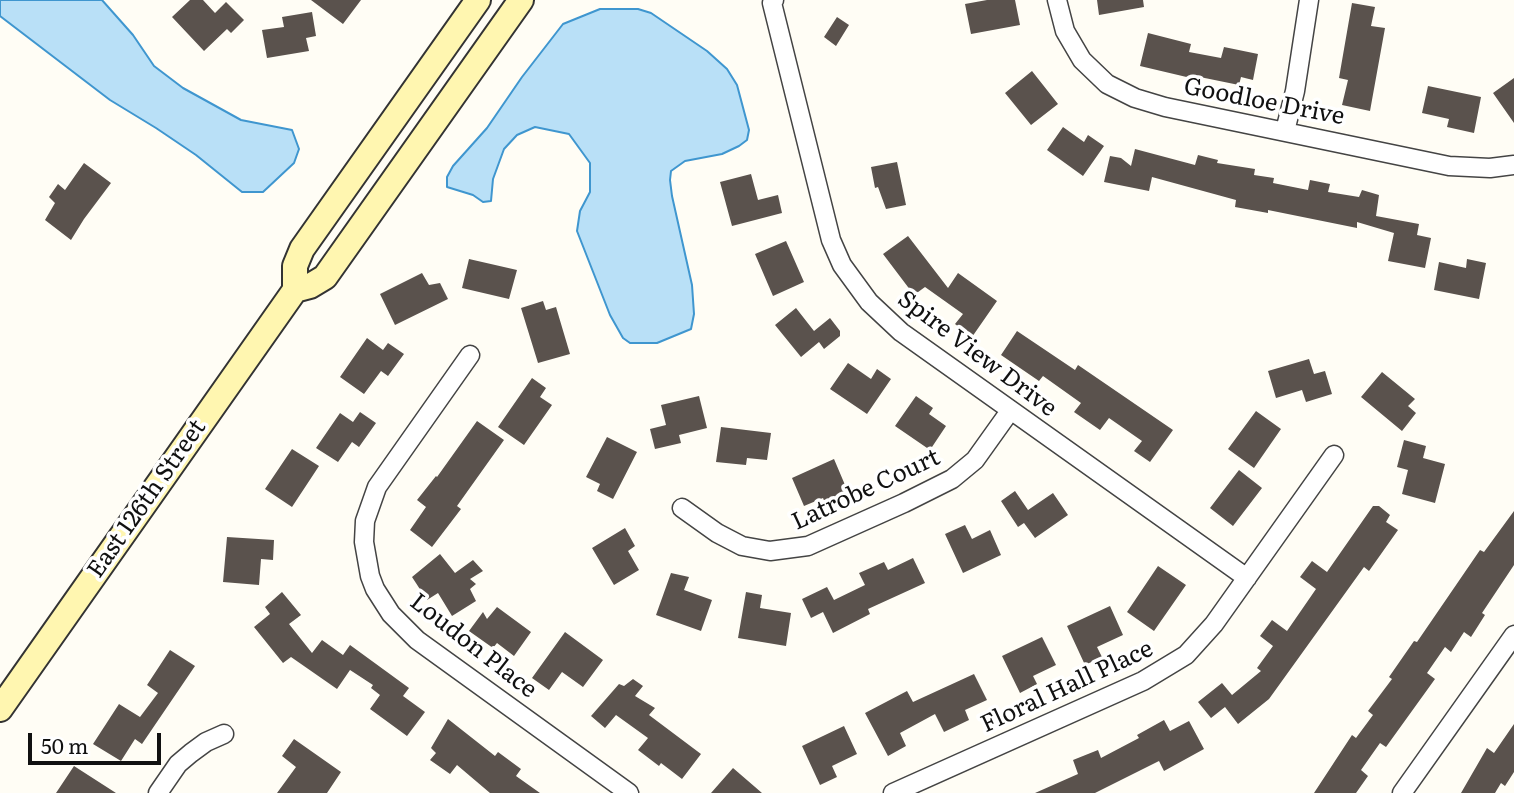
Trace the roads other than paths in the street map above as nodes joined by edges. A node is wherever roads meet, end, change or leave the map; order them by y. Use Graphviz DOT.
graph roads {
  1 [pos="478,0"];
  2 [pos="521,0"];
  3 [pos="1057,0"];
  4 [pos="1309,0"];
  5 [pos="769,1"];
  6 [pos="1285,131"];
  7 [pos="1514,165"];
  8 [pos="295,290"];
  9 [pos="470,355"];
  10 [pos="1010,411"];
  11 [pos="1334,456"];
  12 [pos="682,508"];
  13 [pos="1247,578"];
  14 [pos="1514,635"];
  15 [pos="0,709"];
  16 [pos="224,734"];
  17 [pos="158,793"];
  18 [pos="629,793"];
  19 [pos="893,793"];
  20 [pos="1402,793"];
  1 -- 8 [label="main road, East 126th Street"];
  2 -- 8 [label="main road, East 126th Street"];
  3 -- 6 [label="street, Goodloe Drive"];
  4 -- 6 [label="street"];
  5 -- 10 [label="street, Spire View Drive"];
  6 -- 7 [label="street, Goodloe Drive"];
  8 -- 15 [label="main road, East 126th Street"];
  9 -- 18 [label="street, Loudon Place"];
  10 -- 12 [label="street, Latrobe Court"];
  10 -- 13 [label="street, Spire View Drive"];
  11 -- 13 [label="street, Floral Hall Place"];
  13 -- 19 [label="street, Floral Hall Place"];
  14 -- 20 [label="street"];
  16 -- 17 [label="street"];
}
